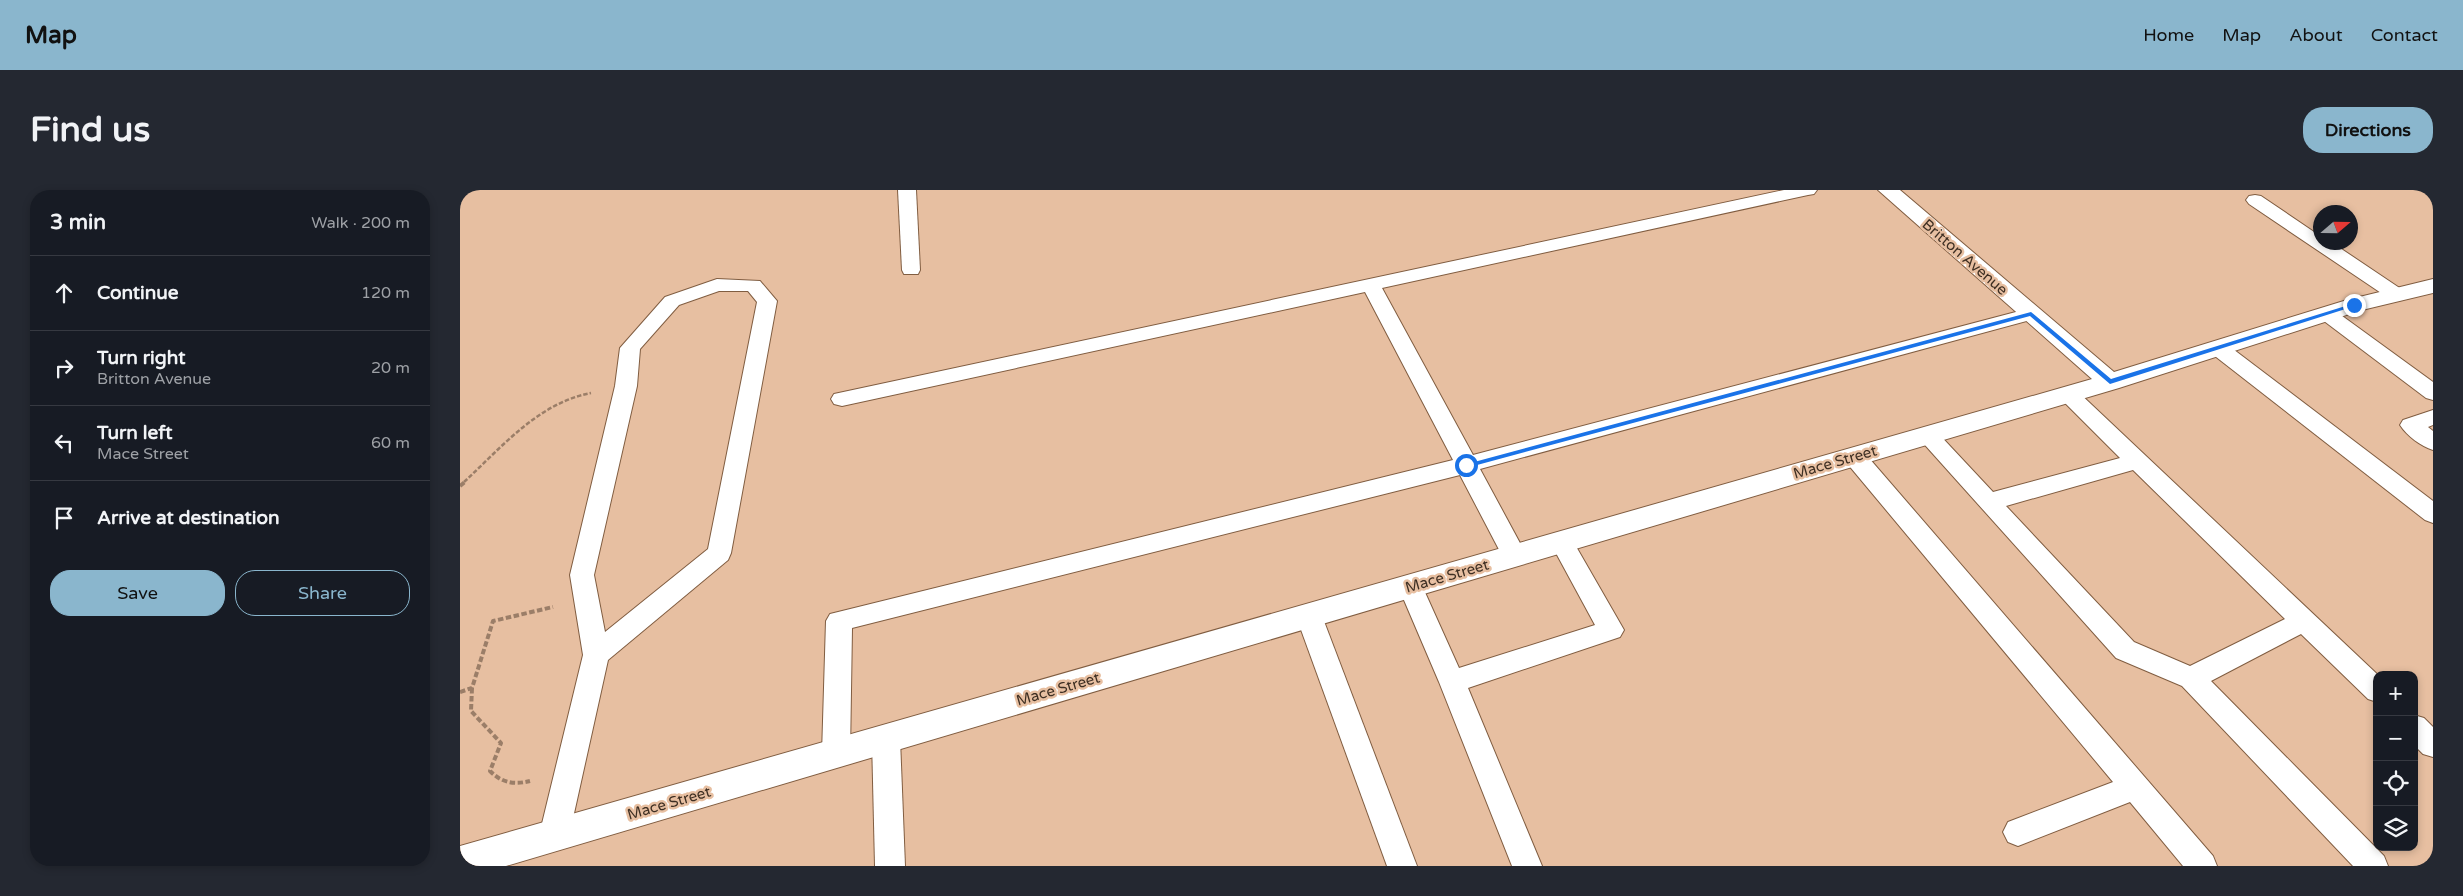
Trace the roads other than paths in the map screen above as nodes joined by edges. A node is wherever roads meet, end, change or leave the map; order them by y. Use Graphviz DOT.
graph roads {
  1 [pos="907,190"];
  2 [pos="1808,190"];
  3 [pos="1888,190"];
  4 [pos="2255,200"];
  5 [pos="911,270"];
  6 [pos="1370,284"];
  7 [pos="2433,286"];
  8 [pos="2396,295"];
  9 [pos="2031,314"];
  10 [pos="2327,314"];
  11 [pos="2218,348"];
  12 [pos="2110,382"];
  13 [pos="2433,393"];
  14 [pos="2068,394"];
  15 [pos="842,399"];
  16 [pos="2433,417"];
  17 [pos="1927,435"];
  18 [pos="2433,442"];
  19 [pos="1854,456"];
  20 [pos="2137,461"];
  21 [pos="1466,465"];
  22 [pos="1988,502"];
  23 [pos="2433,514"];
  24 [pos="1562,542"];
  25 [pos="1515,556"];
  26 [pos="1410,586"];
  27 [pos="1309,616"];
  28 [pos="2304,620"];
  29 [pos="596,655"];
  30 [pos="2191,678"];
  31 [pos="1452,682"];
  32 [pos="2373,686"];
  33 [pos="2418,730"];
  34 [pos="886,739"];
  35 [pos="2433,744"];
  36 [pos="836,754"];
  37 [pos="2135,787"];
  38 [pos="2018,832"];
  39 [pos="554,836"];
  40 [pos="460,864"];
  41 [pos="890,866"];
  42 [pos="1402,866"];
  43 [pos="1527,866"];
  44 [pos="2202,866"];
  45 [pos="2373,866"];
  1 -- 5 [label="lane"];
  2 -- 6 [label="lane"];
  3 -- 9 [label="street, Britton Avenue"];
  4 -- 8 [label="lane"];
  6 -- 15 [label="lane"];
  6 -- 21 [label="lane"];
  7 -- 8 [label="street, Mace Street"];
  8 -- 10 [label="street, Mace Street"];
  9 -- 12 [label="street, Britton Avenue"];
  9 -- 21 [label="lane"];
  10 -- 11 [label="street, Mace Street"];
  10 -- 13 [label="lane"];
  11 -- 12 [label="street, Mace Street"];
  11 -- 23 [label="lane"];
  12 -- 14 [label="street, Mace Street"];
  14 -- 17 [label="street, Mace Street"];
  14 -- 20 [label="lane"];
  16 -- 18 [label="lane"];
  17 -- 19 [label="street, Mace Street"];
  17 -- 22 [label="lane"];
  19 -- 24 [label="street, Mace Street"];
  19 -- 37 [label="lane"];
  20 -- 22 [label="lane"];
  20 -- 28 [label="lane"];
  21 -- 25 [label="lane"];
  21 -- 36 [label="lane"];
  22 -- 30 [label="lane"];
  24 -- 25 [label="street, Mace Street"];
  24 -- 31 [label="lane"];
  25 -- 26 [label="street, Mace Street"];
  26 -- 27 [label="street, Mace Street"];
  26 -- 31 [label="lane"];
  27 -- 34 [label="street, Mace Street"];
  27 -- 42 [label="lane"];
  28 -- 30 [label="lane"];
  28 -- 32 [label="lane"];
  29 -- 29 [label="lane"];
  29 -- 39 [label="lane"];
  30 -- 45 [label="lane"];
  31 -- 43 [label="lane"];
  33 -- 35 [label="lane"];
  34 -- 36 [label="street, Mace Street"];
  34 -- 41 [label="lane"];
  36 -- 39 [label="street, Mace Street"];
  37 -- 38 [label="lane"];
  37 -- 44 [label="lane"];
  39 -- 40 [label="street, Mace Street"];
}
